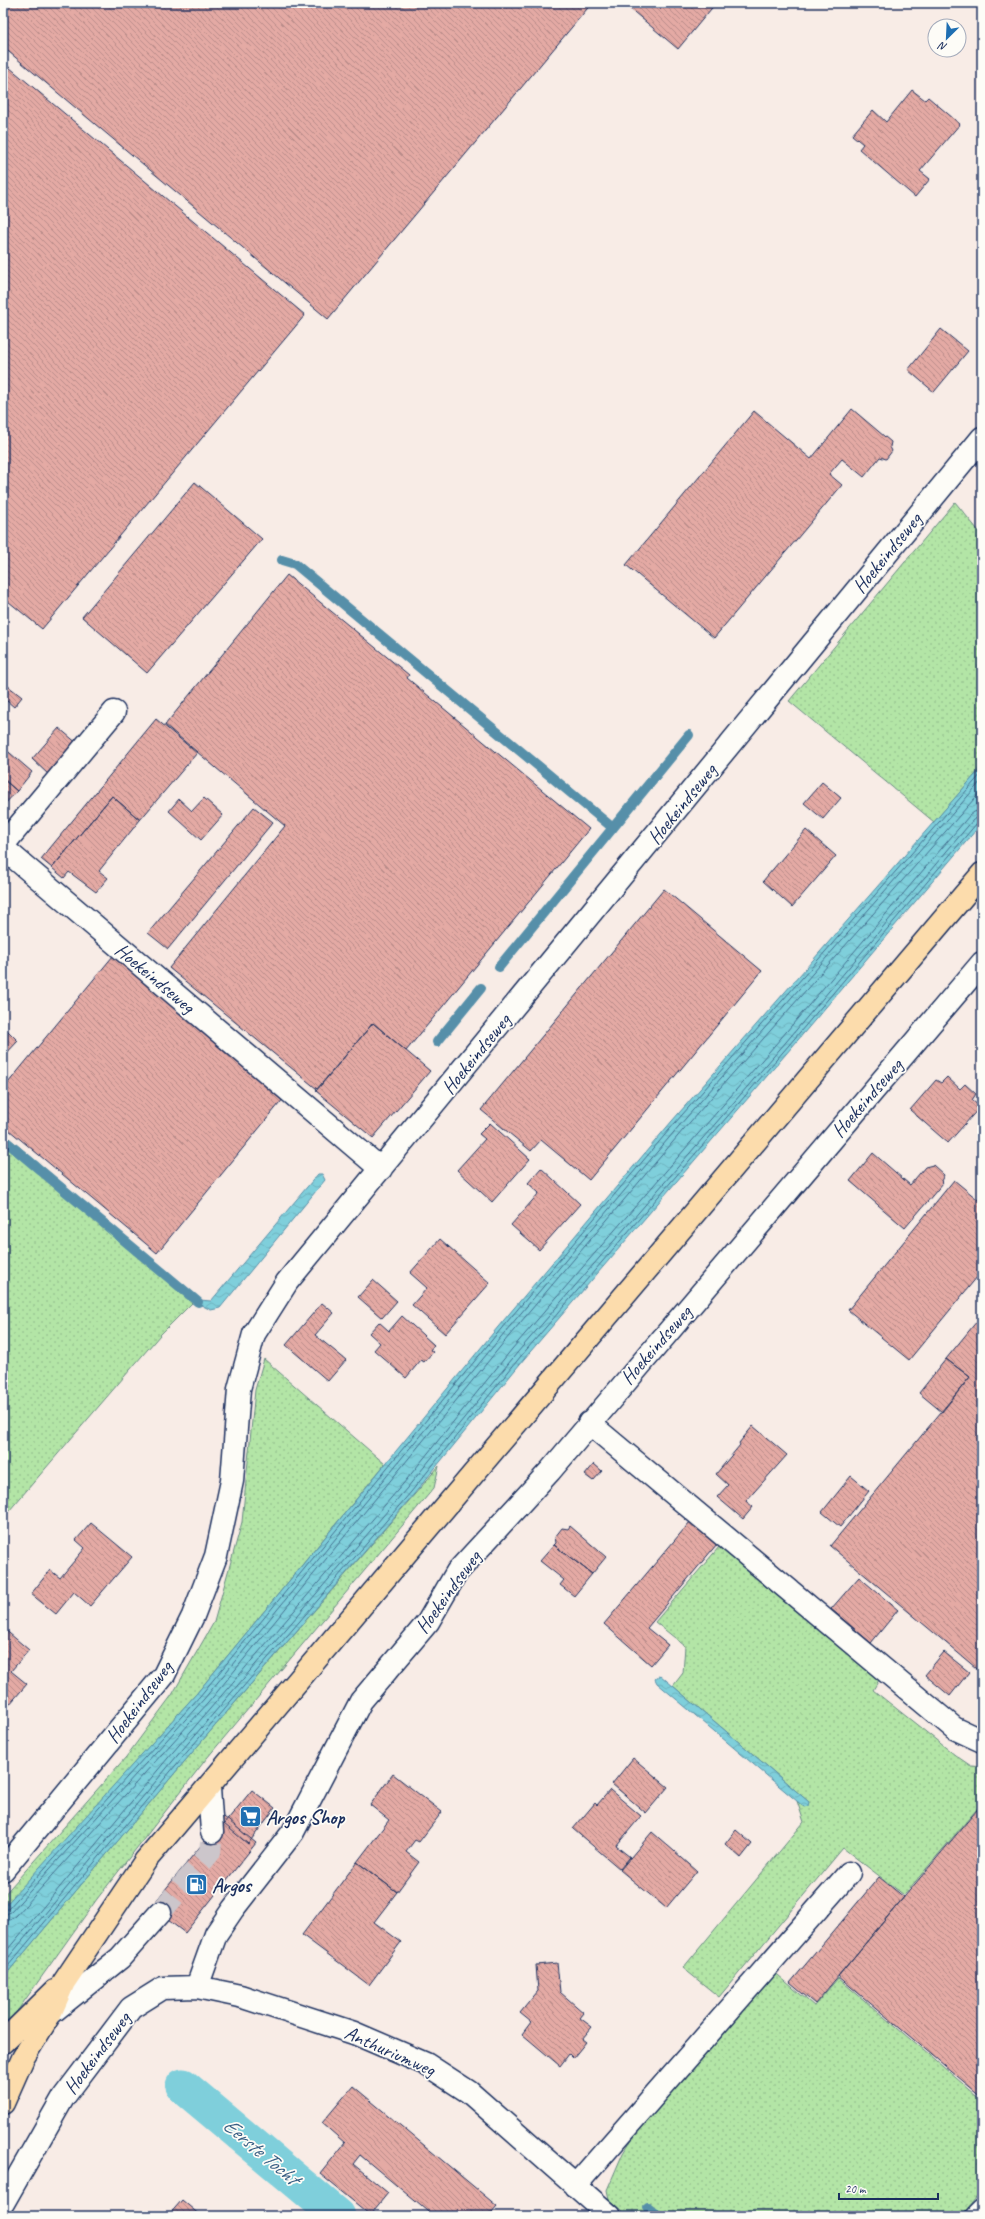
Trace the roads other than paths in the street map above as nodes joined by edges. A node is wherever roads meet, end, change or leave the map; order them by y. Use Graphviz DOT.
graph roads {
  1 [pos="982,438"];
  2 [pos="114,712"];
  3 [pos="3,845"];
  4 [pos="3,848"];
  5 [pos="982,874"];
  6 [pos="982,963"];
  7 [pos="381,1169"];
  8 [pos="589,1423"];
  9 [pos="982,1741"];
  10 [pos="209,1788"];
  11 [pos="212,1832"];
  12 [pos="3,1870"];
  13 [pos="850,1873"];
  14 [pos="160,1913"];
  15 [pos="64,1982"];
  16 [pos="197,1987"];
  17 [pos="50,2014"];
  18 [pos="3,2042"];
  19 [pos="3,2103"];
  20 [pos="575,2186"];
  21 [pos="3,2203"];
  22 [pos="982,2210"];
  23 [pos="610,2216"];
  24 [pos="978,2216"];
  1 -- 7 [label="street, Hoekeindseweg"];
  2 -- 3 [label="street"];
  4 -- 7 [label="street, Hoekeindseweg"];
  5 -- 10 [label="main road"];
  6 -- 8 [label="street, Hoekeindseweg"];
  7 -- 12 [label="street, Hoekeindseweg"];
  8 -- 9 [label="street"];
  8 -- 16 [label="street, Hoekeindseweg"];
  10 -- 11 [label="street"];
  10 -- 15 [label="main road"];
  13 -- 20 [label="street"];
  14 -- 17 [label="street"];
  15 -- 17 [label="main road"];
  15 -- 18 [label="main road"];
  16 -- 20 [label="street, Anthuriumweg"];
  16 -- 21 [label="street, Hoekeindseweg"];
  17 -- 19 [label="main road"];
  20 -- 23 [label="street, Anthuriumweg"];
  22 -- 24 [label="street"];
}
